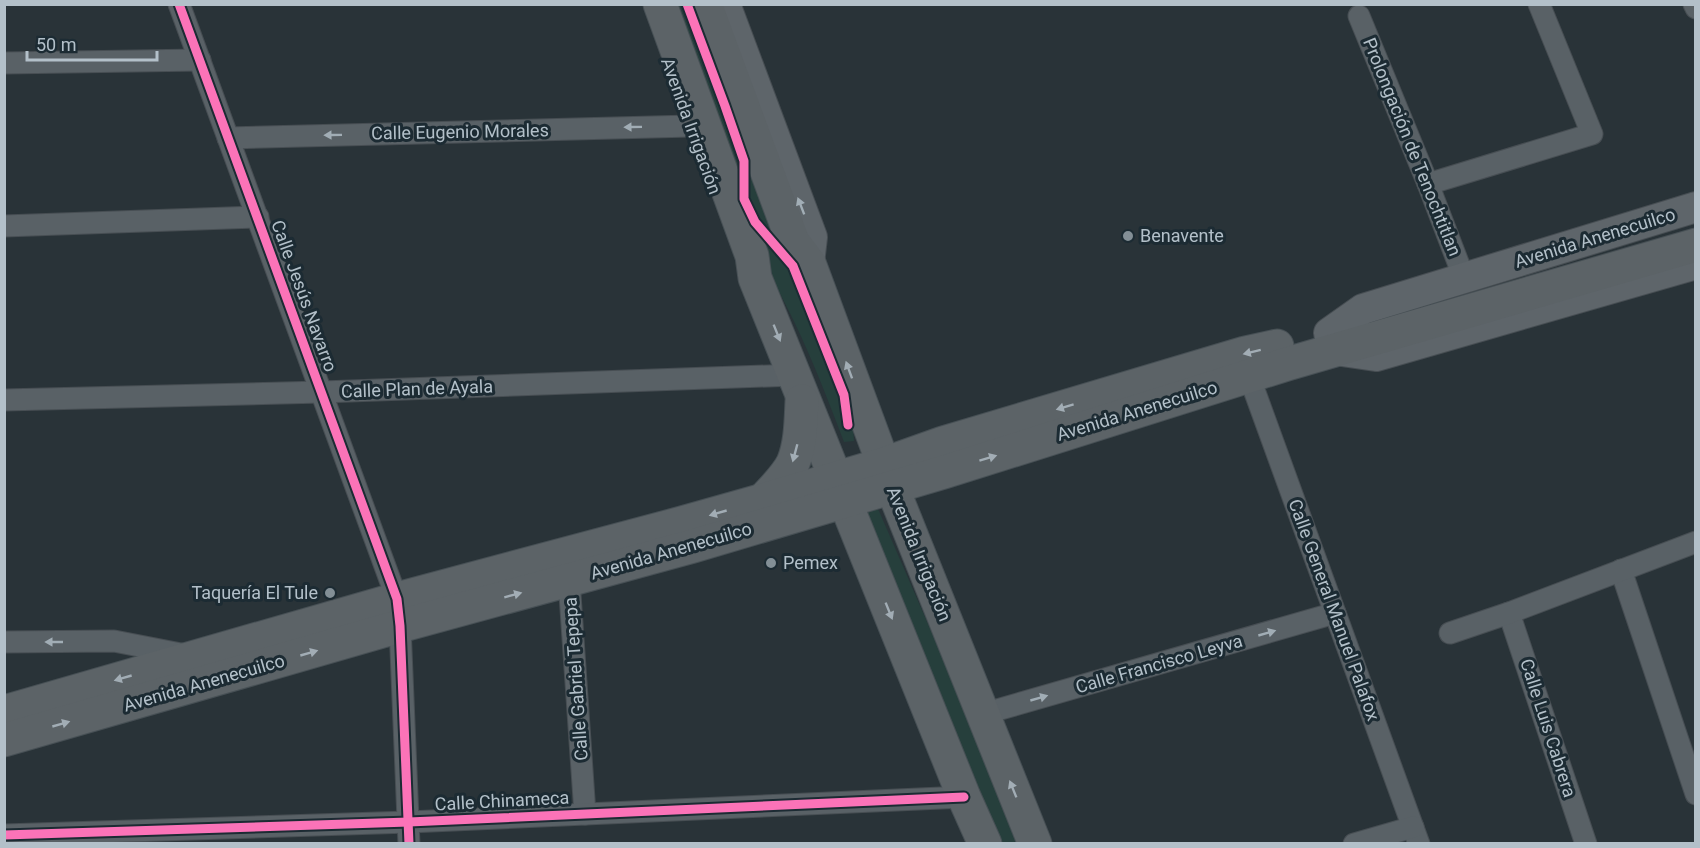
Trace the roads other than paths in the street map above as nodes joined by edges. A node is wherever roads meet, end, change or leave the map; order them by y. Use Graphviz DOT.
graph roads {
  1 [pos="179,4"];
  2 [pos="646,4"];
  3 [pos="660,4"];
  4 [pos="705,4"];
  5 [pos="725,4"];
  6 [pos="1539,4"];
  7 [pos="1359,16"];
  8 [pos="200,60"];
  9 [pos="4,63"];
  10 [pos="695,120"];
  11 [pos="228,138"];
  12 [pos="1428,184"];
  13 [pos="1695,207"];
  14 [pos="258,217"];
  15 [pos="1695,225"];
  16 [pos="4,226"];
  17 [pos="1695,245"];
  18 [pos="809,263"];
  19 [pos="1695,264"];
  20 [pos="1464,278"];
  21 [pos="1399,323"];
  22 [pos="1332,341"];
  23 [pos="1249,376"];
  24 [pos="798,386"];
  25 [pos="322,392"];
  26 [pos="4,400"];
  27 [pos="860,401"];
  28 [pos="944,457"];
  29 [pos="888,475"];
  30 [pos="840,490"];
  31 [pos="771,510"];
  32 [pos="914,541"];
  33 [pos="1695,542"];
  34 [pos="867,557"];
  35 [pos="1621,570"];
  36 [pos="568,580"];
  37 [pos="399,613"];
  38 [pos="1335,613"];
  39 [pos="1509,614"];
  40 [pos="1450,633"];
  41 [pos="4,642"];
  42 [pos="195,657"];
  43 [pos="4,712"];
  44 [pos="983,714"];
  45 [pos="4,740"];
  46 [pos="1695,794"];
  47 [pos="964,797"];
  48 [pos="585,814"];
  49 [pos="409,822"];
  50 [pos="1416,835"];
  51 [pos="7,838"];
  52 [pos="409,843"];
  53 [pos="986,843"];
  54 [pos="1035,843"];
  55 [pos="1354,843"];
  56 [pos="1586,843"];
  1 -- 8 [label="street, Calle Jesús Navarro"];
  2 -- 10 [label="street, Avenida Irrigación"];
  3 -- 10 [label="main road, Avenida Irrigación"];
  4 -- 18 [label="main road, Avenida Irrigación"];
  18 -- 5 [label="street, Avenida Irrigación, one-way"];
  6 -- 12 [label="street"];
  7 -- 12 [label="street, Prolongación de Tenochtitlan"];
  8 -- 9 [label="street"];
  8 -- 11 [label="street, Calle Jesús Navarro"];
  10 -- 11 [label="street, Calle Eugenio Morales, one-way"];
  10 -- 24 [label="main road, Avenida Irrigación, one-way"];
  11 -- 14 [label="street, Calle Jesús Navarro"];
  12 -- 20 [label="street, Prolongación de Tenochtitlan"];
  13 -- 20 [label="street, Avenida Anenecuilco"];
  14 -- 16 [label="street"];
  14 -- 25 [label="street, Calle Jesús Navarro"];
  15 -- 21 [label="street, Avenida Anenecuilco"];
  17 -- 21 [label="main road, Avenida Anenecuilco"];
  27 -- 18 [label="main road, Avenida Irrigación, one-way"];
  19 -- 22 [label="street, Avenida Anenecuilco"];
  20 -- 22 [label="street, Avenida Anenecuilco"];
  21 -- 22 [label="main road, Avenida Anenecuilco"];
  22 -- 23 [label="main road, Avenida Anenecuilco"];
  22 -- 28 [label="main road, Avenida Anenecuilco, one-way"];
  28 -- 23 [label="main road, Avenida Anenecuilco, one-way"];
  23 -- 38 [label="street, Calle General Manuel Palafox"];
  24 -- 25 [label="street, Calle Plan de Ayala"];
  24 -- 30 [label="main road, Avenida Irrigación"];
  24 -- 31 [label="main road, one-way"];
  25 -- 26 [label="street, Calle Plan de Ayala"];
  25 -- 37 [label="street, Calle Jesús Navarro"];
  27 -- 28 [label="main road"];
  27 -- 29 [label="main road, Avenida Irrigación"];
  28 -- 29 [label="main road, Avenida Anenecuilco"];
  28 -- 32 [label="main road"];
  29 -- 30 [label="main road, Avenida Anenecuilco"];
  29 -- 32 [label="main road, Avenida Irrigación"];
  30 -- 31 [label="main road, Avenida Anenecuilco"];
  30 -- 34 [label="main road, Avenida Irrigación"];
  31 -- 34 [label="main road"];
  31 -- 36 [label="main road, Avenida Anenecuilco"];
  31 -- 37 [label="main road, Avenida Anenecuilco, one-way"];
  32 -- 44 [label="main road, Avenida Irrigación"];
  33 -- 35 [label="street"];
  34 -- 47 [label="main road, Avenida Irrigación, one-way"];
  35 -- 39 [label="street"];
  35 -- 46 [label="street"];
  37 -- 36 [label="main road, Avenida Anenecuilco, one-way"];
  36 -- 48 [label="street, Calle Gabriel Tepepa"];
  37 -- 42 [label="main road, Avenida Anenecuilco"];
  45 -- 37 [label="main road, Avenida Anenecuilco, one-way"];
  37 -- 49 [label="street, Calle Jesús Navarro"];
  44 -- 38 [label="street, Calle Francisco Leyva, one-way"];
  38 -- 50 [label="street, Calle General Manuel Palafox"];
  39 -- 40 [label="street"];
  39 -- 56 [label="street, Calle Luis Cabrera"];
  42 -- 41 [label="street, one-way"];
  42 -- 43 [label="main road, Avenida Anenecuilco, one-way"];
  54 -- 44 [label="main road, Avenida Irrigación, one-way"];
  47 -- 48 [label="street, Calle Chinameca"];
  47 -- 53 [label="main road, Avenida Irrigación"];
  48 -- 49 [label="street, Calle Chinameca"];
  49 -- 51 [label="street, Calle Chinameca"];
  49 -- 52 [label="street, Calle Jesús Navarro"];
  50 -- 55 [label="street"];
}
